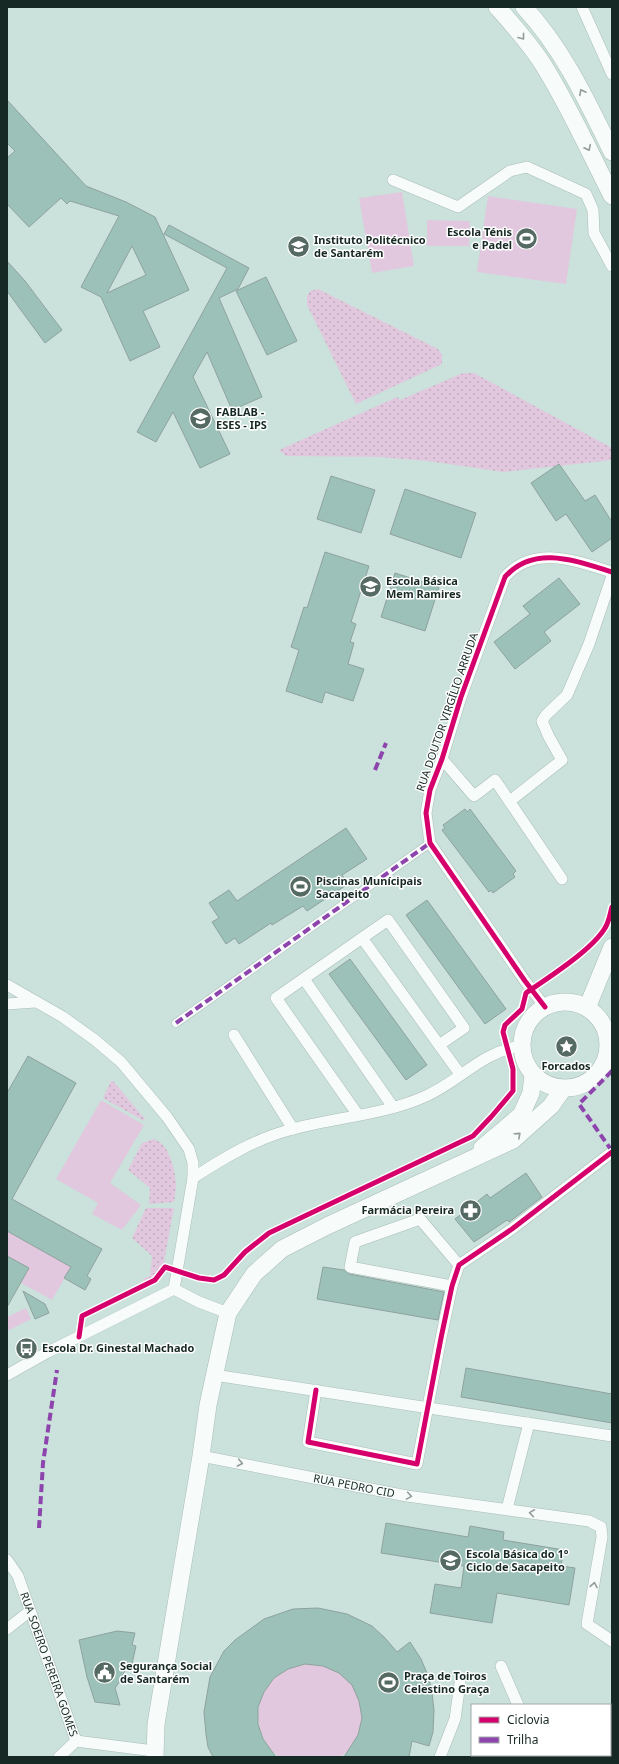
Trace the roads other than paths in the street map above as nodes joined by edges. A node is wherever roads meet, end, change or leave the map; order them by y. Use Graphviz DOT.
graph roads {
  1 [pos="497,7"];
  2 [pos="524,7"];
  3 [pos="582,7"];
  4 [pos="612,74"];
  5 [pos="612,152"];
  6 [pos="393,180"];
  7 [pos="612,196"];
  8 [pos="612,266"];
  9 [pos="612,572"];
  10 [pos="612,576"];
  11 [pos="442,759"];
  12 [pos="510,801"];
  13 [pos="430,843"];
  14 [pos="562,879"];
  15 [pos="362,938"];
  16 [pos="612,947"];
  17 [pos="304,979"];
  18 [pos="8,986"];
  19 [pos="34,1002"];
  20 [pos="7,1004"];
  21 [pos="545,1007"];
  22 [pos="587,1008"];
  23 [pos="176,1023"];
  24 [pos="234,1035"];
  25 [pos="439,1044"];
  26 [pos="521,1046"];
  27 [pos="460,1074"];
  28 [pos="533,1075"];
  29 [pos="563,1089"];
  30 [pos="393,1107"];
  31 [pos="358,1115"];
  32 [pos="293,1129"];
  33 [pos="612,1152"];
  34 [pos="471,1158"];
  35 [pos="194,1178"];
  36 [pos="459,1265"];
  37 [pos="452,1286"];
  38 [pos="174,1288"];
  39 [pos="228,1313"];
  40 [pos="7,1375"];
  41 [pos="214,1375"];
  42 [pos="316,1390"];
  43 [pos="429,1408"];
  44 [pos="529,1423"];
  45 [pos="612,1436"];
  46 [pos="201,1456"];
  47 [pos="507,1509"];
  48 [pos="7,1560"];
  49 [pos="30,1611"];
  50 [pos="7,1629"];
  51 [pos="612,1641"];
  52 [pos="501,1666"];
  53 [pos="460,1683"];
  54 [pos="518,1704"];
  55 [pos="76,1741"];
  56 [pos="155,1754"];
  57 [pos="59,1757"];
  58 [pos="440,1757"];
  1 -- 7 [label="main road, one-way"];
  5 -- 2 [label="main road, one-way"];
  3 -- 4 [label="street"];
  6 -- 8 [label="street"];
  9 -- 11 [label="street, RUA DOUTOR VIRGÍLIO ARRUDA"];
  10 -- 12 [label="street"];
  11 -- 12 [label="street"];
  11 -- 13 [label="street, RUA DOUTOR VIRGÍLIO ARRUDA"];
  12 -- 14 [label="street"];
  13 -- 21 [label="street, RUA DOUTOR VIRGÍLIO ARRUDA"];
  13 -- 23 [label="street"];
  15 -- 17 [label="street"];
  15 -- 25 [label="street"];
  15 -- 25 [label="street"];
  16 -- 22 [label="main road"];
  17 -- 30 [label="street"];
  17 -- 31 [label="street"];
  18 -- 19 [label="street"];
  19 -- 20 [label="street"];
  19 -- 35 [label="street"];
  21 -- 22 [label="main road"];
  21 -- 26 [label="main road"];
  22 -- 29 [label="main road"];
  24 -- 32 [label="street"];
  25 -- 27 [label="street"];
  26 -- 27 [label="street"];
  26 -- 28 [label="main road"];
  27 -- 30 [label="street"];
  28 -- 29 [label="main road"];
  28 -- 34 [label="main road"];
  34 -- 29 [label="main road, one-way"];
  30 -- 31 [label="street"];
  31 -- 32 [label="street"];
  32 -- 35 [label="street"];
  33 -- 36 [label="street"];
  34 -- 39 [label="main road"];
  35 -- 38 [label="street"];
  36 -- 37 [label="street"];
  36 -- 37 [label="street"];
  37 -- 43 [label="street"];
  38 -- 39 [label="street"];
  38 -- 40 [label="street"];
  39 -- 41 [label="main road"];
  41 -- 42 [label="street"];
  41 -- 46 [label="main road"];
  42 -- 43 [label="street"];
  42 -- 43 [label="street"];
  43 -- 44 [label="street"];
  44 -- 45 [label="street"];
  44 -- 47 [label="street"];
  46 -- 47 [label="street, RUA PEDRO CID, one-way"];
  46 -- 56 [label="main road"];
  51 -- 47 [label="street, RUA PEDRO CID, one-way"];
  48 -- 49 [label="street, RUA SOEIRO PEREIRA GOMES"];
  49 -- 50 [label="street"];
  49 -- 55 [label="street, RUA SOEIRO PEREIRA GOMES"];
  52 -- 54 [label="street"];
  53 -- 58 [label="street"];
  55 -- 56 [label="street, RUA SOEIRO PEREIRA GOMES"];
  55 -- 57 [label="street"];
}
